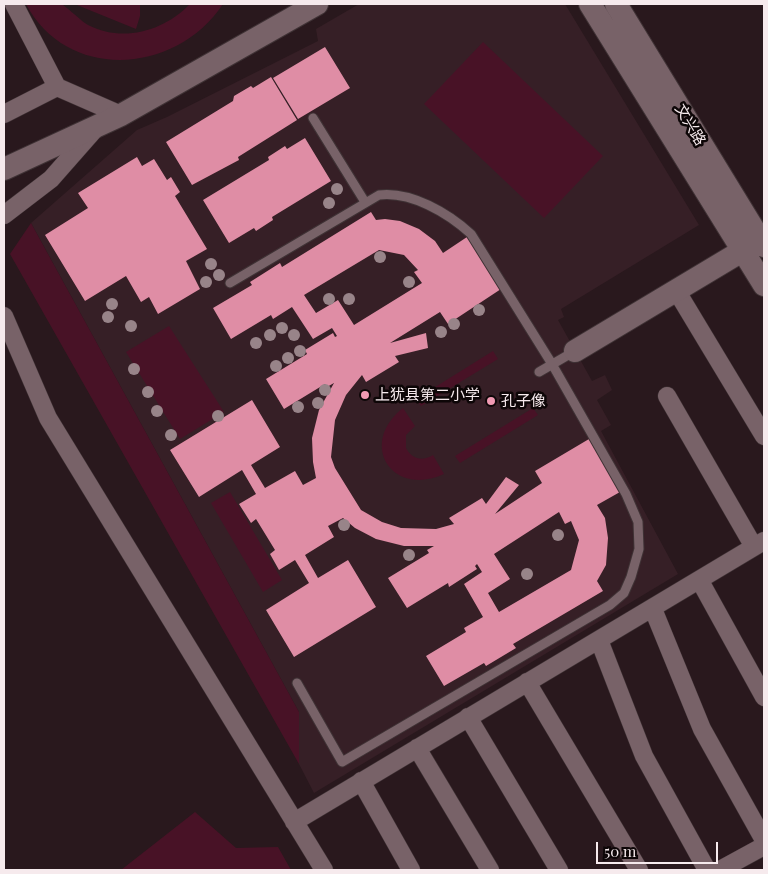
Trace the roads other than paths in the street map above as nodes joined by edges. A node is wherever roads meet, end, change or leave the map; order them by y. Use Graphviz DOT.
graph roads {
  1 [pos="14,4"];
  2 [pos="590,4"];
  3 [pos="616,4"];
  4 [pos="313,5"];
  5 [pos="57,87"];
  6 [pos="4,114"];
  7 [pos="121,115"];
  8 [pos="313,118"];
  9 [pos="99,125"];
  10 [pos="4,169"];
  11 [pos="365,202"];
  12 [pos="4,215"];
  13 [pos="764,246"];
  14 [pos="742,251"];
  15 [pos="230,283"];
  16 [pos="764,285"];
  17 [pos="676,290"];
  18 [pos="4,316"];
  19 [pos="575,351"];
  20 [pos="552,364"];
  21 [pos="539,372"];
  22 [pos="666,396"];
  23 [pos="764,436"];
  24 [pos="759,544"];
  25 [pos="700,581"];
  26 [pos="653,609"];
  27 [pos="599,640"];
  28 [pos="527,682"];
  29 [pos="298,683"];
  30 [pos="764,697"];
  31 [pos="468,718"];
  32 [pos="417,748"];
  33 [pos="361,781"];
  34 [pos="294,822"];
  35 [pos="764,840"];
  36 [pos="764,846"];
  37 [pos="324,870"];
  38 [pos="411,870"];
  39 [pos="490,870"];
  40 [pos="559,870"];
  41 [pos="639,870"];
  42 [pos="707,870"];
  43 [pos="720,870"];
  1 -- 5 [label="street"];
  2 -- 14 [label="street"];
  3 -- 13 [label="street, 文兴路"];
  4 -- 7 [label="street"];
  5 -- 6 [label="street"];
  5 -- 7 [label="street"];
  7 -- 9 [label="street"];
  8 -- 11 [label="lane"];
  9 -- 10 [label="street"];
  9 -- 12 [label="street"];
  11 -- 15 [label="lane"];
  11 -- 20 [label="lane"];
  14 -- 16 [label="street"];
  14 -- 17 [label="street"];
  17 -- 19 [label="street"];
  17 -- 23 [label="street"];
  18 -- 34 [label="street"];
  19 -- 20 [label="lane"];
  20 -- 21 [label="lane"];
  20 -- 29 [label="lane"];
  22 -- 24 [label="street"];
  24 -- 25 [label="street"];
  25 -- 26 [label="street"];
  25 -- 30 [label="street"];
  26 -- 27 [label="street"];
  26 -- 35 [label="street"];
  27 -- 28 [label="street"];
  27 -- 42 [label="street"];
  28 -- 31 [label="street"];
  28 -- 41 [label="street"];
  31 -- 32 [label="street"];
  31 -- 40 [label="street"];
  32 -- 33 [label="street"];
  32 -- 39 [label="street"];
  33 -- 34 [label="street"];
  33 -- 38 [label="street"];
  34 -- 37 [label="street"];
  36 -- 43 [label="street"];
}
